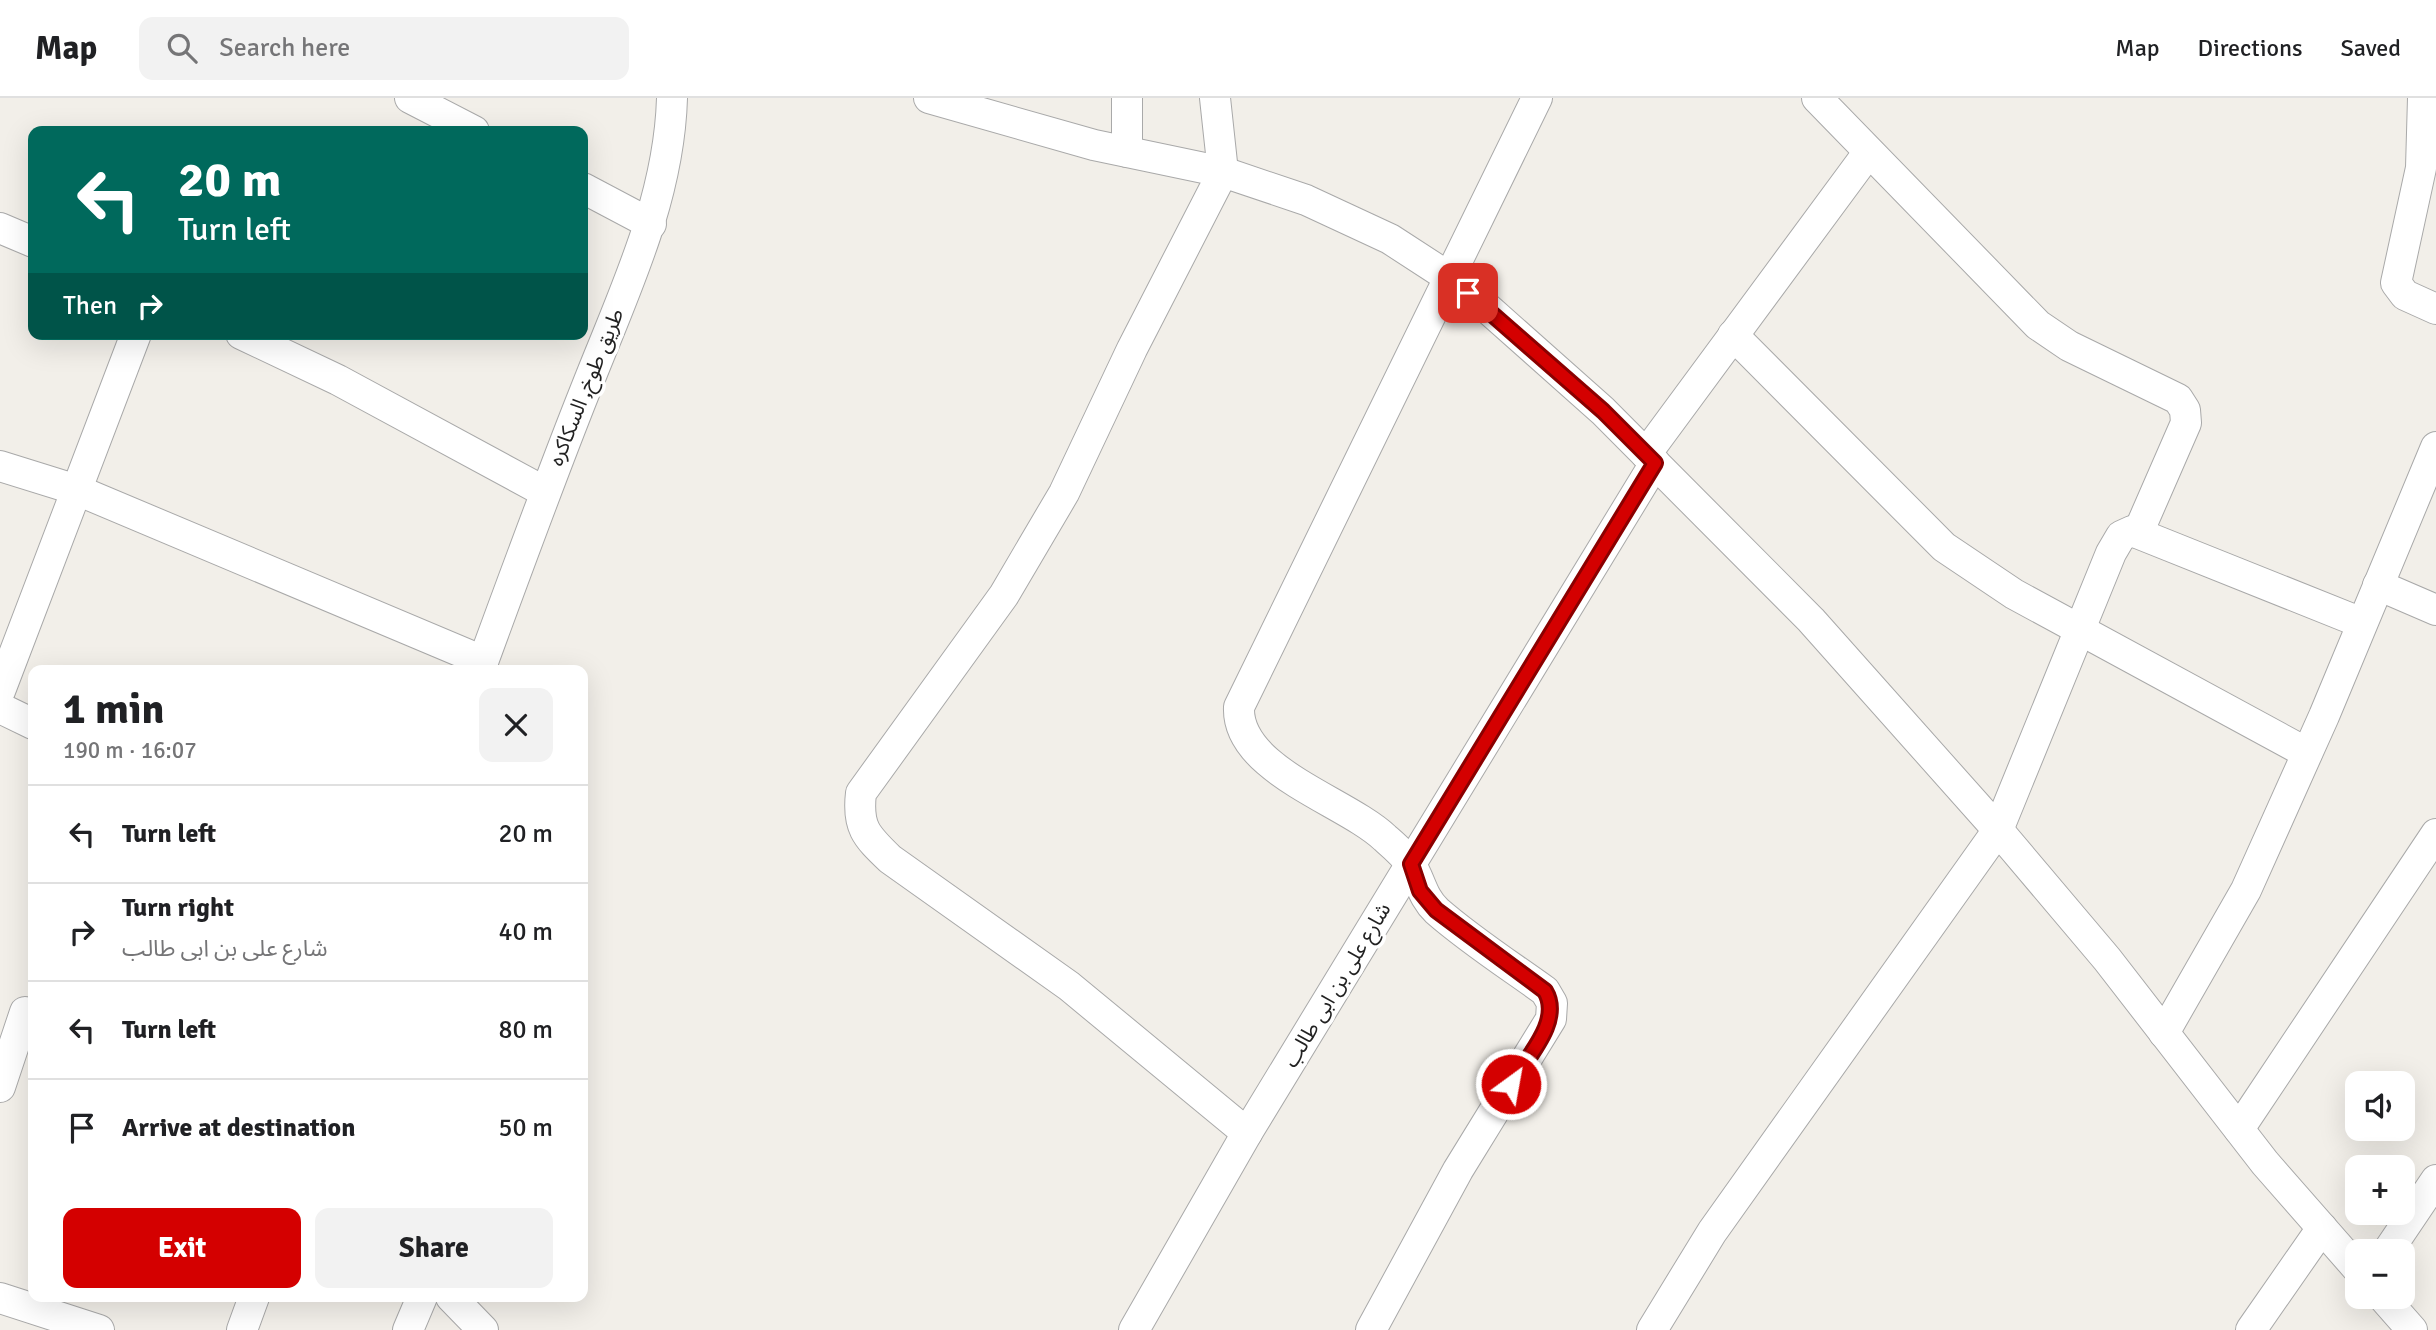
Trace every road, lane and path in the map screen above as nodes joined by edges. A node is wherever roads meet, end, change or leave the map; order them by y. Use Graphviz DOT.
graph roads {
  1 [pos="410,98"];
  2 [pos="672,98"];
  3 [pos="929,98"];
  4 [pos="1127,98"];
  5 [pos="1215,98"];
  6 [pos="1537,98"];
  7 [pos="1817,98"];
  8 [pos="2423,98"];
  9 [pos="464,126"];
  10 [pos="1127,152"];
  11 [pos="1868,153"];
  12 [pos="1223,172"];
  13 [pos="588,191"];
  14 [pos="651,224"];
  15 [pos="0,228"];
  16 [pos="28,240"];
  17 [pos="1450,278"];
  18 [pos="2436,309"];
  19 [pos="1733,335"];
  20 [pos="134,340"];
  21 [pos="254,340"];
  22 [pos="2436,447"];
  23 [pos="1650,459"];
  24 [pos="0,466"];
  25 [pos="77,490"];
  26 [pos="545,492"];
  27 [pos="2138,533"];
  28 [pos="2378,585"];
  29 [pos="2436,610"];
  30 [pos="2362,624"];
  31 [pos="2081,631"];
  32 [pos="480,665"];
  33 [pos="482,665"];
  34 [pos="0,691"];
  35 [pos="0,708"];
  36 [pos="28,722"];
  37 [pos="2307,753"];
  38 [pos="1998,830"];
  39 [pos="2436,834"];
  40 [pos="1411,864"];
  41 [pos="19,1010"];
  42 [pos="2164,1033"];
  43 [pos="0,1087"];
  44 [pos="2239,1129"];
  45 [pos="1247,1133"];
  46 [pos="2436,1180"];
  47 [pos="2322,1228"];
  48 [pos="2396,1239"];
  49 [pos="2345,1254"];
  50 [pos="0,1298"];
  51 [pos="252,1302"];
  52 [pos="420,1302"];
  53 [pos="456,1302"];
  54 [pos="2394,1309"];
  55 [pos="99,1330"];
  56 [pos="242,1330"];
  57 [pos="408,1330"];
  58 [pos="483,1330"];
  59 [pos="1134,1330"];
  60 [pos="1371,1330"];
  61 [pos="1652,1330"];
  62 [pos="2251,1330"];
  63 [pos="2412,1330"];
  1 -- 9 [label="street"];
  2 -- 14 [label="street, طريق طوخ, السكاكره"];
  3 -- 10 [label="street"];
  4 -- 10 [label="street"];
  5 -- 12 [label="street"];
  6 -- 17 [label="street"];
  7 -- 11 [label="street"];
  8 -- 18 [label="street"];
  10 -- 12 [label="street"];
  11 -- 19 [label="street, شارع على بن ابى طالب"];
  11 -- 27 [label="street"];
  12 -- 17 [label="street"];
  12 -- 45 [label="street"];
  13 -- 14 [label="street"];
  14 -- 26 [label="street, طريق طوخ, السكاكره"];
  15 -- 16 [label="street"];
  17 -- 23 [label="street"];
  17 -- 40 [label="street"];
  19 -- 23 [label="street, شارع على بن ابى طالب"];
  19 -- 31 [label="street"];
  20 -- 25 [label="street"];
  21 -- 26 [label="street"];
  22 -- 28 [label="street"];
  23 -- 38 [label="street"];
  23 -- 40 [label="street, شارع على بن ابى طالب"];
  24 -- 25 [label="street"];
  25 -- 32 [label="street"];
  25 -- 34 [label="street"];
  26 -- 33 [label="street, طريق طوخ, السكاكره"];
  27 -- 30 [label="street"];
  27 -- 31 [label="street"];
  28 -- 29 [label="street"];
  28 -- 30 [label="street"];
  30 -- 37 [label="street"];
  31 -- 37 [label="street"];
  31 -- 38 [label="street"];
  35 -- 36 [label="street"];
  37 -- 42 [label="street"];
  38 -- 42 [label="street"];
  38 -- 61 [label="street"];
  39 -- 44 [label="street"];
  40 -- 45 [label="street, شارع على بن ابى طالب"];
  40 -- 60 [label="street"];
  41 -- 43 [label="street"];
  42 -- 44 [label="street"];
  44 -- 47 [label="street"];
  45 -- 59 [label="street, شارع على بن ابى طالب"];
  46 -- 48 [label="street"];
  47 -- 49 [label="street"];
  47 -- 62 [label="street"];
  50 -- 55 [label="street"];
  51 -- 56 [label="street"];
  52 -- 57 [label="street"];
  53 -- 58 [label="street"];
  54 -- 63 [label="street"];
}
